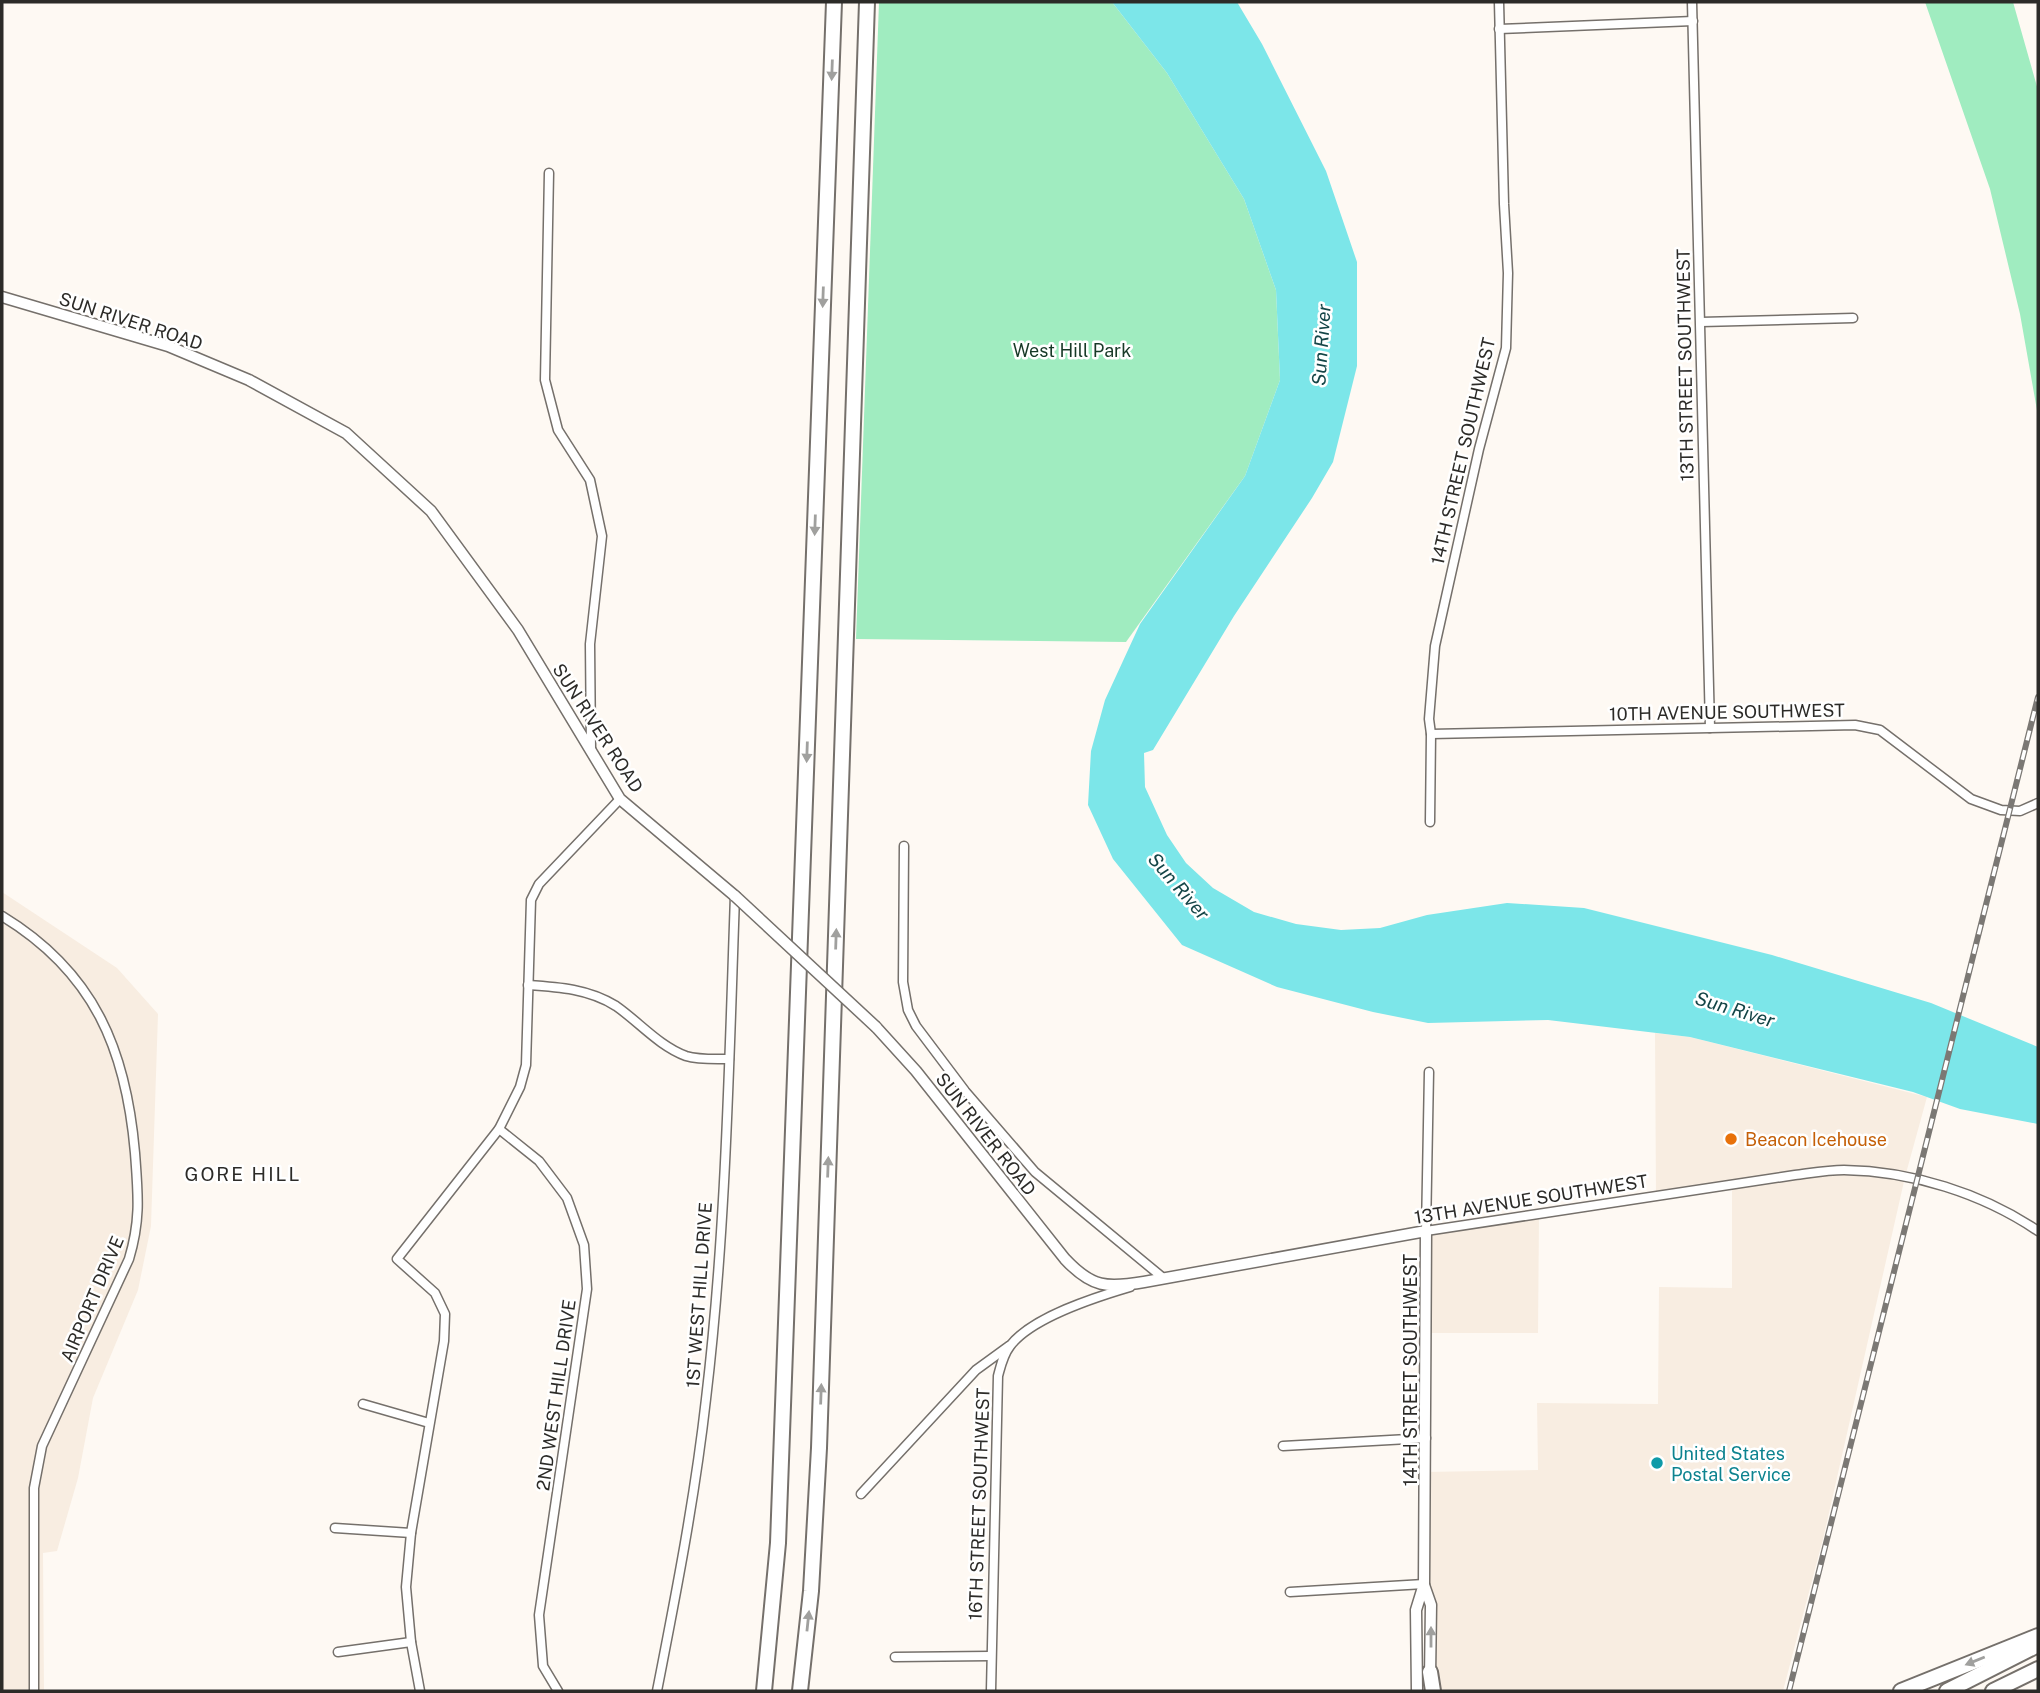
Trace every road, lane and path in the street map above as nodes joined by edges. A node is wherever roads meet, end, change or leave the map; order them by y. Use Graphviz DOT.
graph roads {
  1 [pos="834,2"];
  2 [pos="867,2"];
  3 [pos="1499,2"];
  4 [pos="1692,2"];
  5 [pos="1693,21"];
  6 [pos="1499,29"];
  7 [pos="549,173"];
  8 [pos="2,296"];
  9 [pos="1853,318"];
  10 [pos="1701,322"];
  11 [pos="1710,728"];
  12 [pos="1431,734"];
  13 [pos="591,750"];
  14 [pos="620,799"];
  15 [pos="2038,803"];
  16 [pos="1430,822"];
  17 [pos="904,846"];
  18 [pos="735,897"];
  19 [pos="2,916"];
  20 [pos="528,985"];
  21 [pos="729,1059"];
  22 [pos="1429,1072"];
  23 [pos="499,1129"];
  24 [pos="1426,1231"];
  25 [pos="2038,1231"];
  26 [pos="1162,1277"];
  27 [pos="1144,1282"];
  28 [pos="1029,1329"];
  29 [pos="1010,1345"];
  30 [pos="363,1404"];
  31 [pos="429,1423"];
  32 [pos="1426,1438"];
  33 [pos="1283,1446"];
  34 [pos="860,1494"];
  35 [pos="335,1528"];
  36 [pos="411,1533"];
  37 [pos="1424,1584"];
  38 [pos="1290,1592"];
  39 [pos="2038,1636"];
  40 [pos="411,1642"];
  41 [pos="2038,1645"];
  42 [pos="338,1652"];
  43 [pos="990,1656"];
  44 [pos="895,1657"];
  45 [pos="2038,1669"];
  46 [pos="1430,1672"];
  47 [pos="801,1690"];
  48 [pos="34,1691"];
  49 [pos="420,1691"];
  50 [pos="558,1691"];
  51 [pos="657,1691"];
  52 [pos="764,1691"];
  53 [pos="991,1691"];
  54 [pos="1417,1691"];
  55 [pos="1432,1691"];
  56 [pos="1901,1691"];
  57 [pos="1947,1691"];
  58 [pos="1993,1691"];
  1 -- 52 [label="highway, one-way"];
  47 -- 2 [label="highway, one-way"];
  3 -- 6 [label="street, 14TH STREET SOUTHWEST"];
  4 -- 5 [label="street, 13TH STREET SOUTHWEST"];
  5 -- 6 [label="street"];
  5 -- 10 [label="street, 13TH STREET SOUTHWEST"];
  6 -- 12 [label="street, 14TH STREET SOUTHWEST"];
  7 -- 13 [label="street"];
  8 -- 13 [label="street, SUN RIVER ROAD"];
  9 -- 10 [label="street"];
  10 -- 11 [label="street, 13TH STREET SOUTHWEST"];
  11 -- 12 [label="street, 10TH AVENUE SOUTHWEST"];
  11 -- 15 [label="street, 10TH AVENUE SOUTHWEST"];
  12 -- 16 [label="street, 14TH STREET SOUTHWEST"];
  13 -- 14 [label="street, SUN RIVER ROAD"];
  14 -- 18 [label="street, SUN RIVER ROAD"];
  14 -- 20 [label="street"];
  17 -- 26 [label="street"];
  18 -- 21 [label="street, 1ST WEST HILL DRIVE"];
  18 -- 27 [label="street, SUN RIVER ROAD, bridge"];
  19 -- 48 [label="street, AIRPORT DRIVE"];
  20 -- 21 [label="street"];
  20 -- 23 [label="street"];
  21 -- 51 [label="street, 1ST WEST HILL DRIVE"];
  22 -- 24 [label="street, 14TH STREET SOUTHWEST"];
  23 -- 31 [label="street"];
  23 -- 50 [label="street, 2ND WEST HILL DRIVE"];
  24 -- 25 [label="street, 13TH AVENUE SOUTHWEST"];
  24 -- 26 [label="street, 13TH AVENUE SOUTHWEST"];
  24 -- 32 [label="street, 14TH STREET SOUTHWEST"];
  26 -- 27 [label="street, 13TH AVENUE SOUTHWEST"];
  27 -- 28 [label="street, 13TH AVENUE SOUTHWEST"];
  28 -- 29 [label="street, 16TH STREET SOUTHWEST"];
  29 -- 34 [label="street"];
  29 -- 43 [label="street, 16TH STREET SOUTHWEST"];
  30 -- 31 [label="street"];
  31 -- 36 [label="street"];
  32 -- 33 [label="street"];
  32 -- 37 [label="street, 14TH STREET SOUTHWEST"];
  35 -- 36 [label="street"];
  36 -- 40 [label="street"];
  37 -- 38 [label="street"];
  46 -- 37 [label="street, 14TH STREET SOUTHWEST, one-way"];
  37 -- 54 [label="street, 14TH STREET SOUTHWEST"];
  39 -- 56 [label="highway, one-way"];
  40 -- 42 [label="street"];
  40 -- 49 [label="street"];
  41 -- 57 [label="highway"];
  43 -- 44 [label="street"];
  43 -- 53 [label="street, 16TH STREET SOUTHWEST"];
  45 -- 58 [label="highway"];
  46 -- 55 [label="highway"];
}
